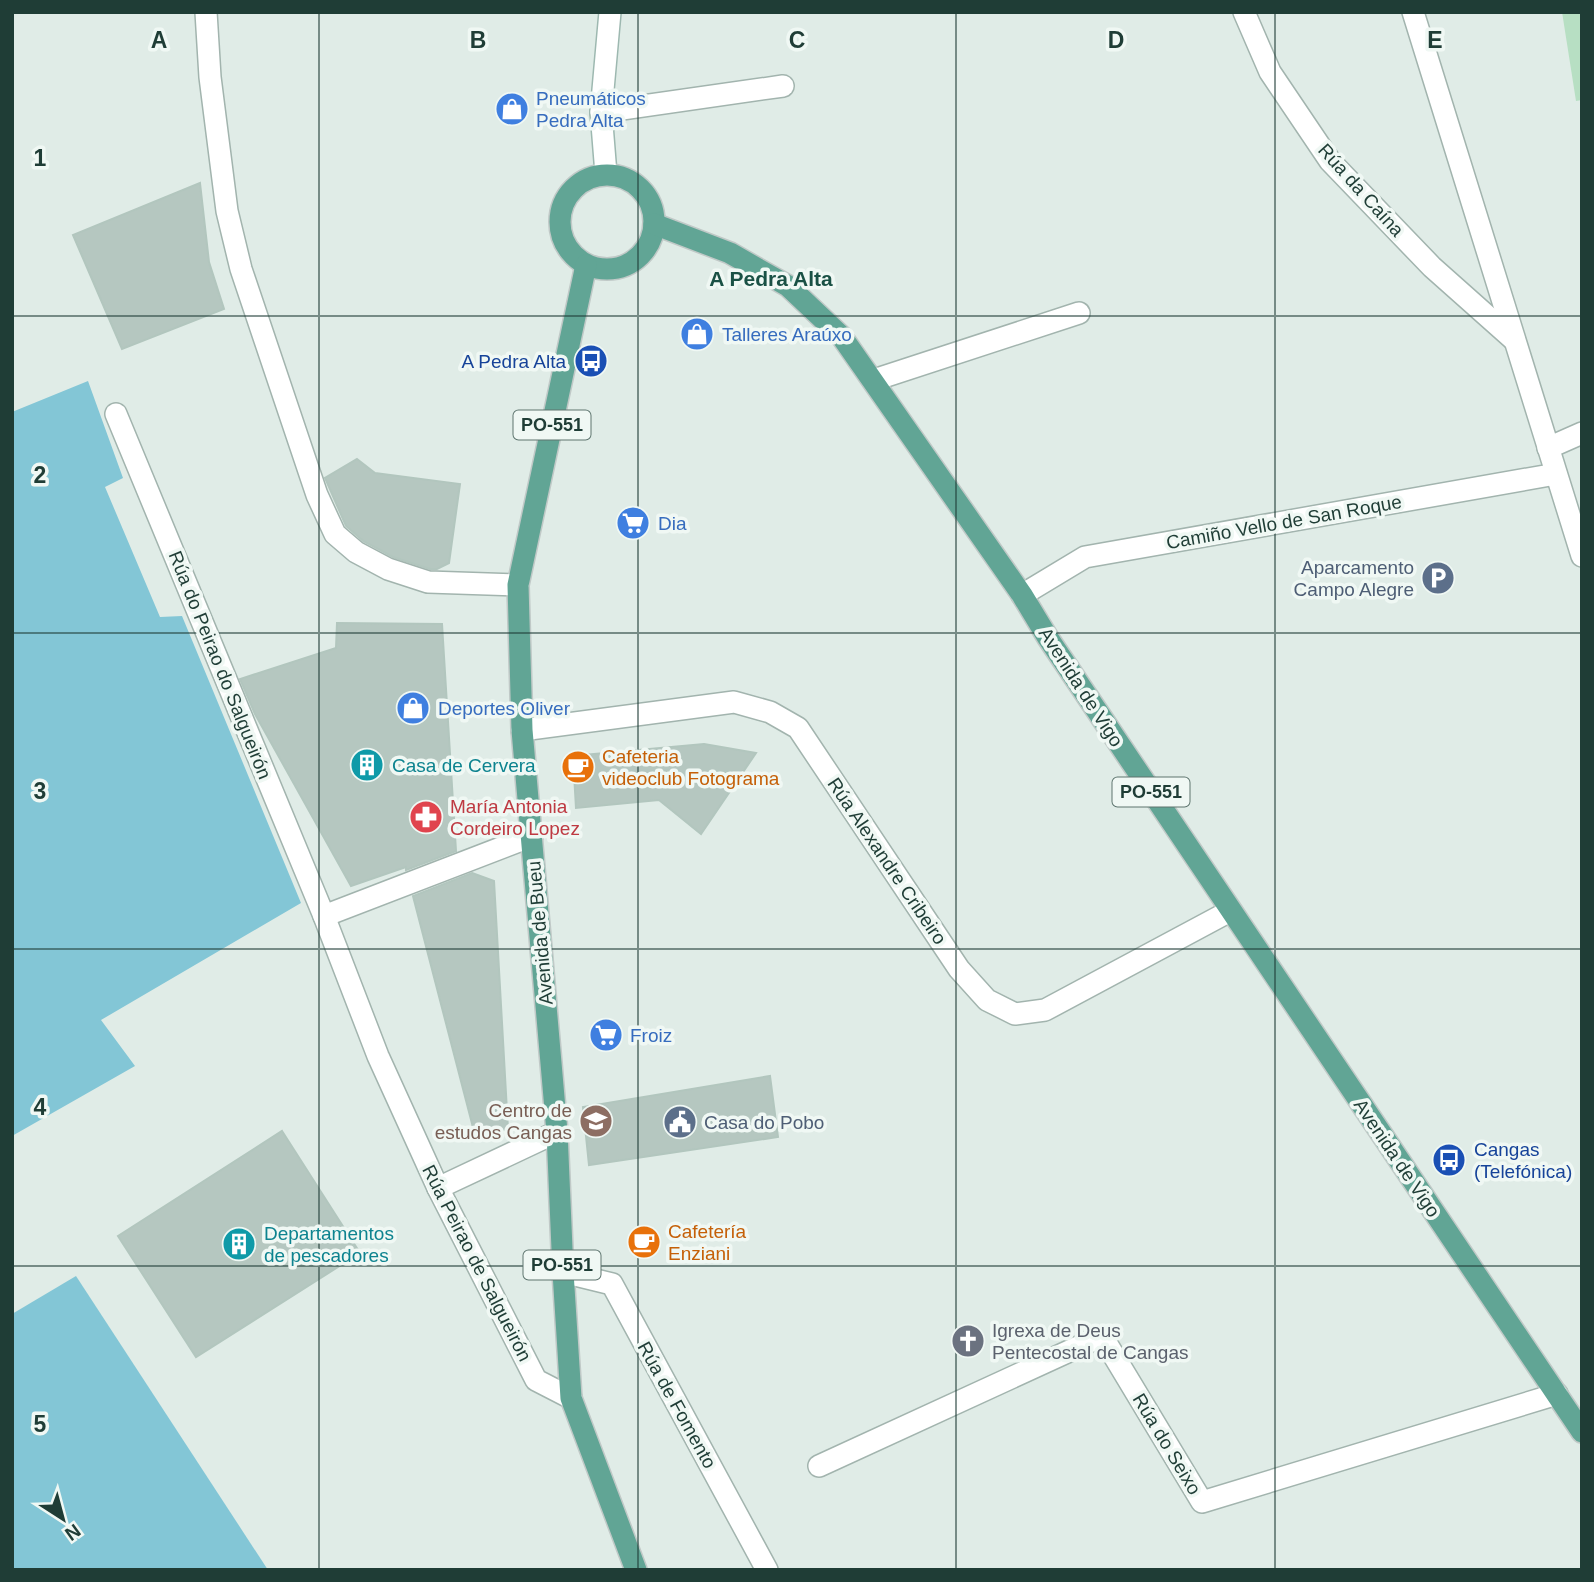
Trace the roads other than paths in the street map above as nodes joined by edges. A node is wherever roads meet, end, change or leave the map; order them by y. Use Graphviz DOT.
graph roads {
  1 [pos="206,12"];
  2 [pos="610,12"];
  3 [pos="1244,12"];
  4 [pos="1413,12"];
  5 [pos="783,86"];
  6 [pos="601,112"];
  7 [pos="606,174"];
  8 [pos="654,224"];
  9 [pos="586,265"];
  10 [pos="1079,313"];
  11 [pos="1514,340"];
  12 [pos="874,380"];
  13 [pos="116,414"];
  14 [pos="1582,433"];
  15 [pos="1548,448"];
  16 [pos="1556,474"];
  17 [pos="1582,556"];
  18 [pos="518,585"];
  19 [pos="1022,595"];
  20 [pos="522,730"];
  21 [pos="532,836"];
  22 [pos="1230,911"];
  23 [pos="324,916"];
  24 [pos="557,1132"];
  25 [pos="438,1188"];
  26 [pos="563,1272"];
  27 [pos="1557,1394"];
  28 [pos="571,1398"];
  29 [pos="1582,1432"];
  30 [pos="819,1466"];
  31 [pos="636,1570"];
  32 [pos="767,1570"];
  1 -- 18 [label="street"];
  2 -- 6 [label="street"];
  3 -- 11 [label="street, Rúa da Caína"];
  4 -- 11 [label="street"];
  5 -- 6 [label="street"];
  6 -- 7 [label="street"];
  7 -- 8 [label="main road"];
  7 -- 9 [label="main road"];
  8 -- 9 [label="main road"];
  8 -- 12 [label="main road, Avenida de Vigo / PO-551"];
  9 -- 18 [label="main road, Avenida de Bueu / PO-551"];
  10 -- 12 [label="street"];
  11 -- 15 [label="street"];
  12 -- 19 [label="main road, Avenida de Vigo / PO-551"];
  13 -- 23 [label="street, Rúa do Peirao do Salgueirón"];
  14 -- 15 [label="street"];
  15 -- 16 [label="street"];
  16 -- 17 [label="street"];
  16 -- 19 [label="street, Camiño Vello de San Roque"];
  18 -- 20 [label="main road, Avenida de Bueu / PO-551"];
  19 -- 22 [label="main road, Avenida de Vigo / PO-551"];
  20 -- 21 [label="main road, Avenida de Bueu / PO-551"];
  20 -- 22 [label="street, Rúa Alexandre Cribeiro"];
  21 -- 23 [label="street"];
  21 -- 24 [label="main road, Avenida de Bueu / PO-551"];
  22 -- 27 [label="main road, Avenida de Vigo / PO-551"];
  23 -- 25 [label="street, Rúa Peirao de Salgueirón"];
  24 -- 25 [label="street"];
  24 -- 26 [label="main road, Avenida de Bueu / PO-551"];
  25 -- 28 [label="street, Rúa Peirao de Salgueirón"];
  26 -- 28 [label="main road, Avenida de Bueu / PO-551"];
  26 -- 32 [label="street, Rúa de Fomento"];
  27 -- 29 [label="main road, Avenida de Vigo / PO-551"];
  27 -- 30 [label="street, Rúa do Seixo"];
  28 -- 31 [label="main road, PO-551"];
}
